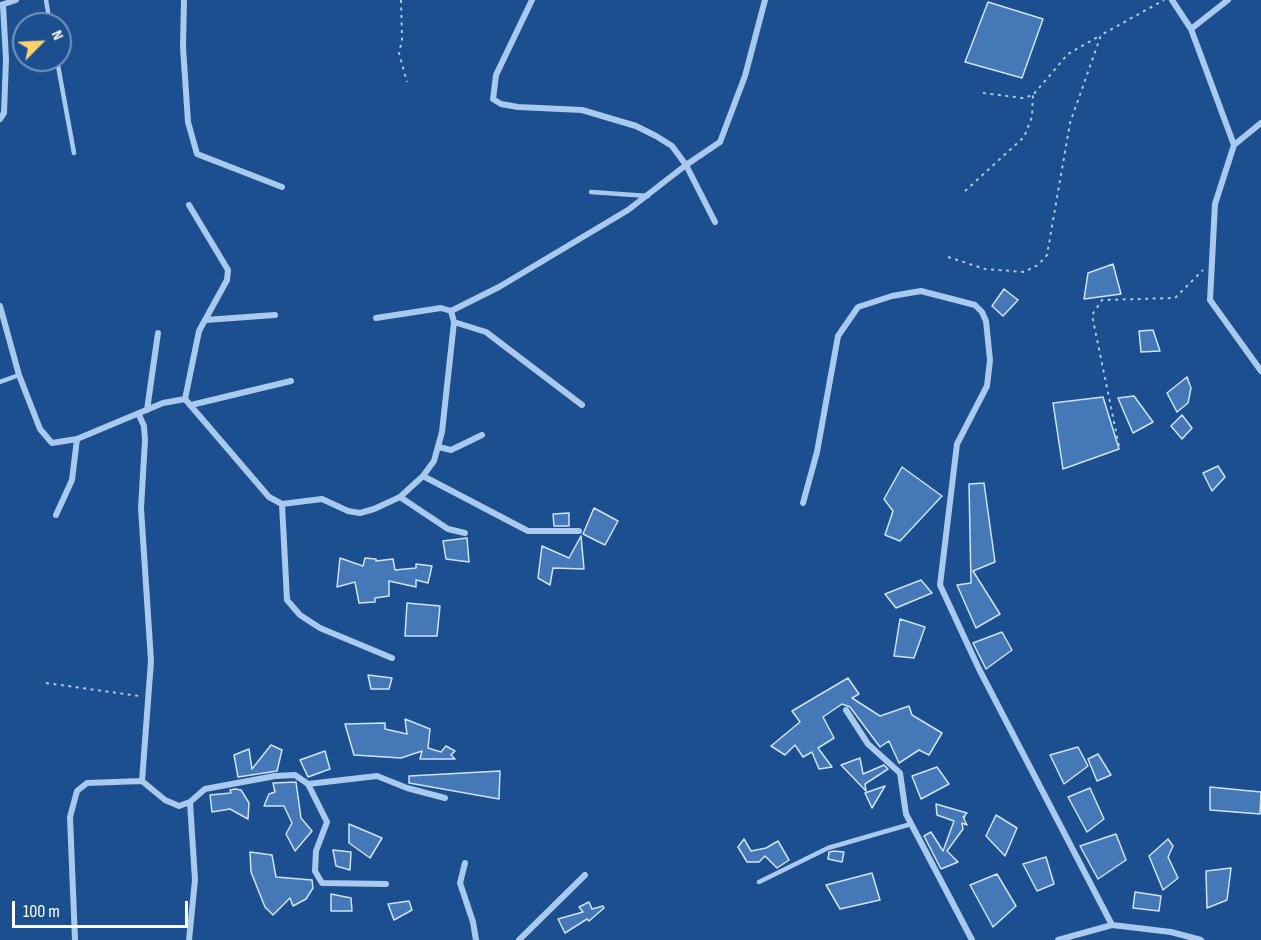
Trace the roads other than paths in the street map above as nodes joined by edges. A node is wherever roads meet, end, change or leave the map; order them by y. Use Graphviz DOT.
graph roads {
  1 [pos="16,0"];
  2 [pos="184,0"];
  3 [pos="532,0"];
  4 [pos="765,0"];
  5 [pos="1172,0"];
  6 [pos="1228,0"];
  7 [pos="1,5"];
  8 [pos="1191,29"];
  9 [pos="59,72"];
  10 [pos="0,119"];
  11 [pos="1261,123"];
  12 [pos="1234,145"];
  13 [pos="74,153"];
  14 [pos="686,165"];
  15 [pos="282,187"];
  16 [pos="591,192"];
  17 [pos="648,196"];
  18 [pos="189,206"];
  19 [pos="715,222"];
  20 [pos="0,306"];
  21 [pos="451,311"];
  22 [pos="275,315"];
  23 [pos="376,318"];
  24 [pos="205,320"];
  25 [pos="454,322"];
  26 [pos="158,333"];
  27 [pos="1261,371"];
  28 [pos="19,375"];
  29 [pos="291,381"];
  30 [pos="0,382"];
  31 [pos="185,399"];
  32 [pos="191,405"];
  33 [pos="582,405"];
  34 [pos="147,410"];
  35 [pos="139,415"];
  36 [pos="482,435"];
  37 [pos="77,439"];
  38 [pos="439,447"];
  39 [pos="423,476"];
  40 [pos="400,497"];
  41 [pos="803,503"];
  42 [pos="282,504"];
  43 [pos="56,515"];
  44 [pos="579,531"];
  45 [pos="465,533"];
  46 [pos="392,658"];
  47 [pos="846,710"];
  48 [pos="142,781"];
  49 [pos="308,784"];
  50 [pos="445,798"];
  51 [pos="190,802"];
  52 [pos="910,824"];
  53 [pos="465,863"];
  54 [pos="585,875"];
  55 [pos="759,882"];
  56 [pos="386,884"];
  57 [pos="1112,925"];
  58 [pos="75,940"];
  59 [pos="189,940"];
  60 [pos="476,940"];
  61 [pos="519,940"];
  62 [pos="972,940"];
  63 [pos="1058,940"];
  64 [pos="1201,940"];
  1 -- 7 [label="street"];
  2 -- 15 [label="street"];
  3 -- 14 [label="street"];
  4 -- 14 [label="street"];
  5 -- 8 [label="street"];
  6 -- 8 [label="street"];
  7 -- 10 [label="street"];
  8 -- 12 [label="street"];
  9 -- 13 [label="lane"];
  11 -- 12 [label="street"];
  12 -- 27 [label="street"];
  14 -- 17 [label="street"];
  14 -- 19 [label="street"];
  16 -- 17 [label="lane"];
  17 -- 21 [label="street"];
  18 -- 24 [label="street"];
  20 -- 28 [label="street"];
  21 -- 23 [label="street"];
  21 -- 25 [label="street"];
  22 -- 24 [label="street"];
  24 -- 31 [label="street"];
  25 -- 33 [label="street"];
  25 -- 38 [label="street"];
  26 -- 34 [label="street"];
  28 -- 30 [label="lane"];
  28 -- 37 [label="street"];
  29 -- 32 [label="street"];
  31 -- 32 [label="street"];
  31 -- 34 [label="street"];
  32 -- 42 [label="street"];
  34 -- 35 [label="street"];
  35 -- 37 [label="street"];
  35 -- 48 [label="street"];
  36 -- 38 [label="street"];
  37 -- 43 [label="street"];
  38 -- 39 [label="street"];
  39 -- 40 [label="street"];
  39 -- 44 [label="street"];
  40 -- 42 [label="street"];
  40 -- 45 [label="street"];
  41 -- 57 [label="street"];
  42 -- 46 [label="street"];
  47 -- 52 [label="street"];
  48 -- 51 [label="street"];
  48 -- 58 [label="street"];
  49 -- 50 [label="street"];
  49 -- 51 [label="street"];
  49 -- 56 [label="street"];
  51 -- 59 [label="street"];
  52 -- 55 [label="lane"];
  52 -- 62 [label="street"];
  53 -- 60 [label="street"];
  54 -- 61 [label="street"];
  57 -- 63 [label="street"];
  57 -- 64 [label="street"];
}
